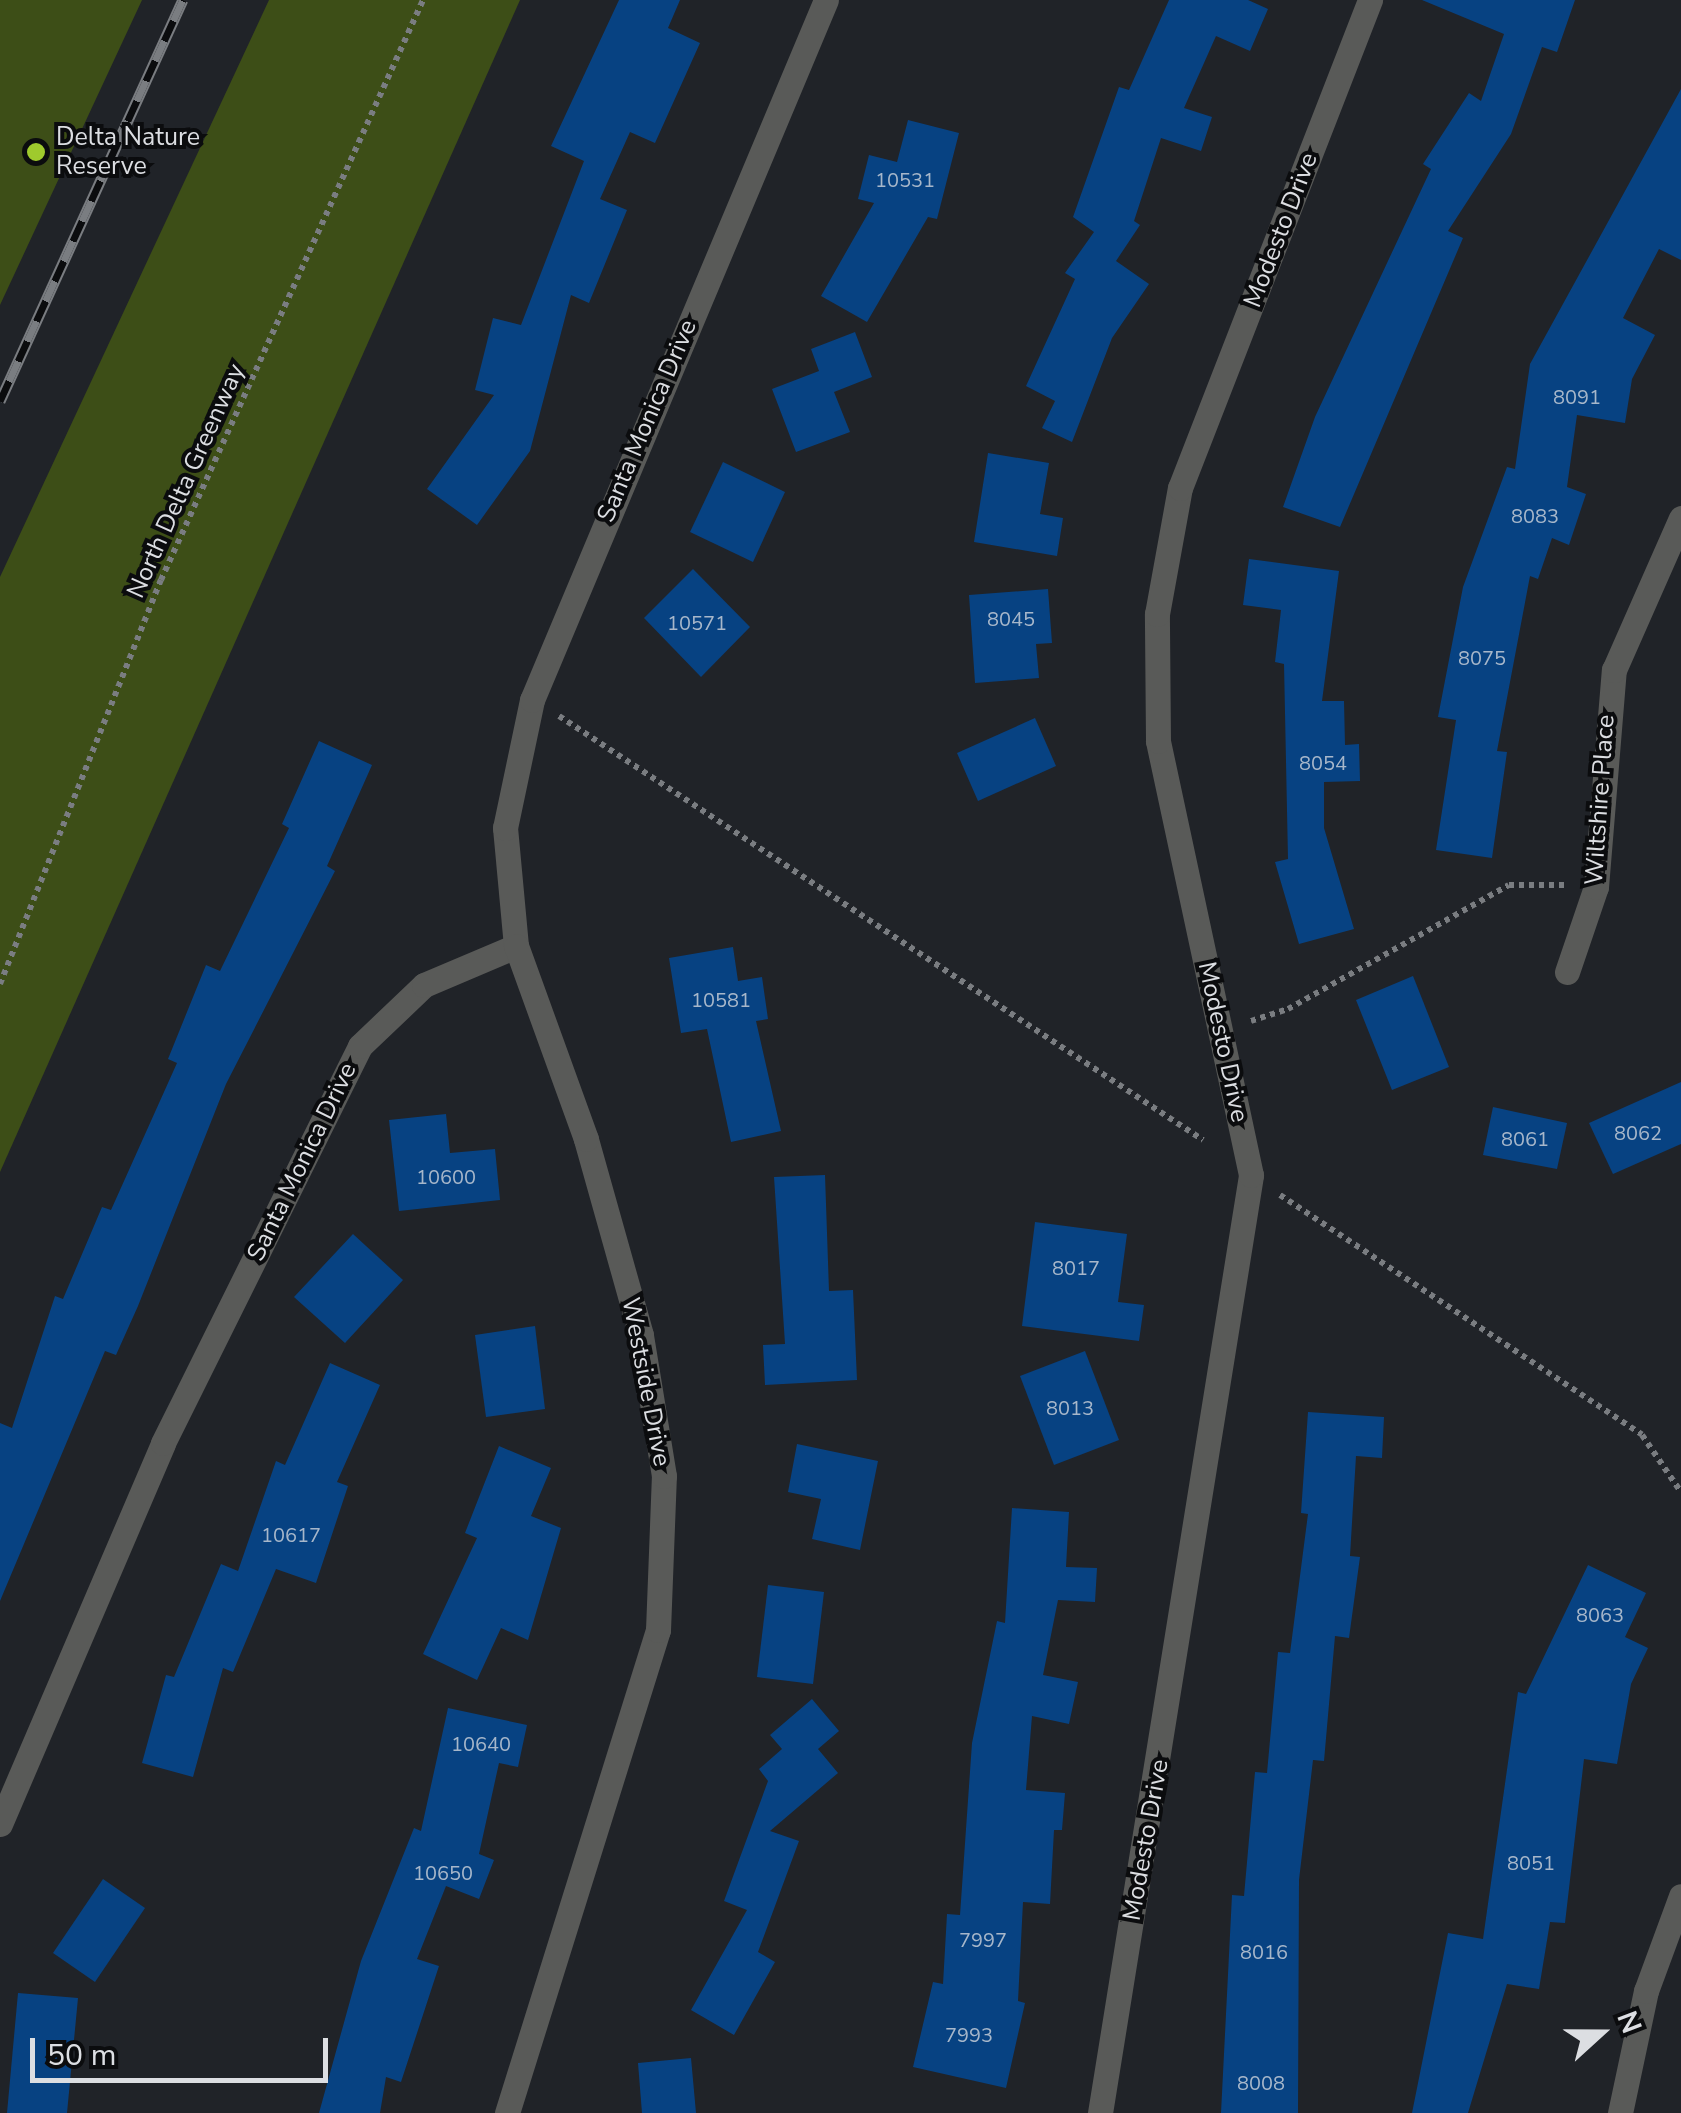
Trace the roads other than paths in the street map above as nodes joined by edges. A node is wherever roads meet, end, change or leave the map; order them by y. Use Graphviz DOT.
graph roads {
  1 [pos="826,0"];
  2 [pos="1370,0"];
  3 [pos="1681,518"];
  4 [pos="516,946"];
  5 [pos="1567,972"];
  6 [pos="0,1824"];
  7 [pos="1681,1896"];
  8 [pos="507,2113"];
  9 [pos="1100,2113"];
  10 [pos="1620,2113"];
  1 -- 4 [label="street, Santa Monica Drive"];
  2 -- 9 [label="street, Modesto Drive"];
  3 -- 5 [label="street, Wiltshire Place"];
  4 -- 6 [label="street, Santa Monica Drive"];
  4 -- 8 [label="street, Westside Drive"];
  7 -- 10 [label="street"];
}
